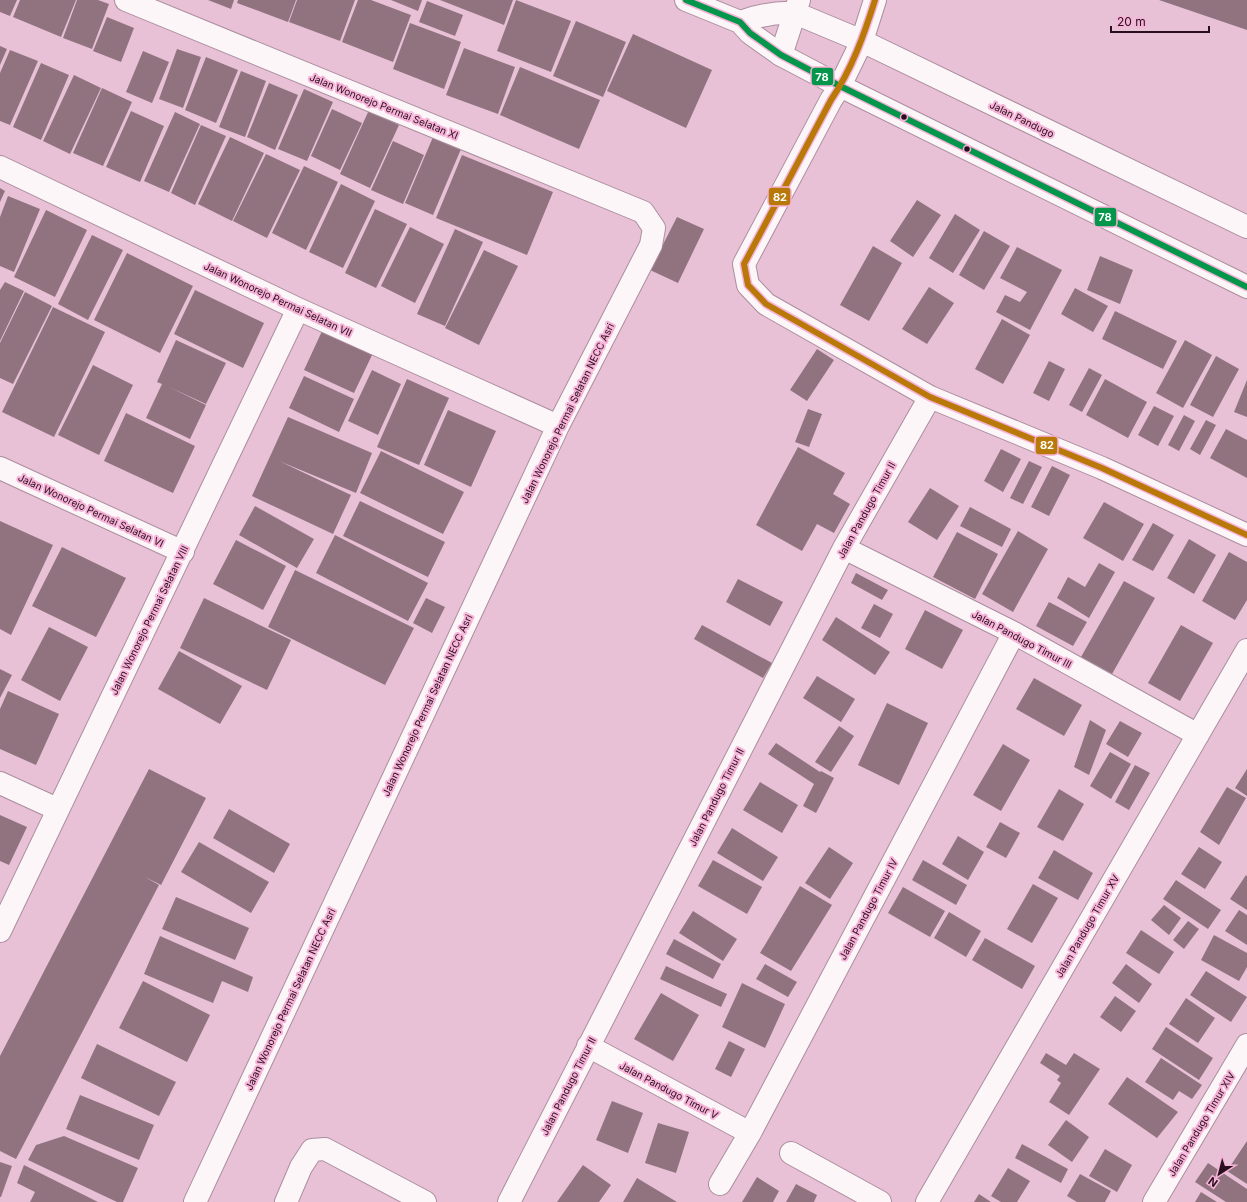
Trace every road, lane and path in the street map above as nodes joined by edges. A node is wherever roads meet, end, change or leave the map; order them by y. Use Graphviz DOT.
graph roads {
  1 [pos="126,0"];
  2 [pos="686,0"];
  3 [pos="875,0"];
  4 [pos="797,7"];
  5 [pos="740,22"];
  6 [pos="862,41"];
  7 [pos="781,55"];
  8 [pos="840,86"];
  9 [pos="0,166"];
  10 [pos="643,212"];
  11 [pos="1247,227"];
  12 [pos="1247,287"];
  13 [pos="298,309"];
  14 [pos="930,397"];
  15 [pos="558,426"];
  16 [pos="0,468"];
  17 [pos="1247,535"];
  18 [pos="844,548"];
  19 [pos="183,552"];
  20 [pos="1014,633"];
  21 [pos="1247,650"];
  22 [pos="1198,735"];
  23 [pos="0,783"];
  24 [pos="57,809"];
  25 [pos="0,931"];
  26 [pos="1247,1045"];
  27 [pos="588,1046"];
  28 [pos="750,1133"];
  29 [pos="791,1153"];
  30 [pos="720,1184"];
  31 [pos="195,1202"];
  32 [pos="286,1202"];
  33 [pos="425,1202"];
  34 [pos="509,1202"];
  35 [pos="880,1202"];
  36 [pos="927,1202"];
  37 [pos="1154,1202"];
  1 -- 10 [label="street, Jalan Wonorejo Permai Selatan XI"];
  2 -- 5 [label="street"];
  3 -- 6 [label="street"];
  4 -- 5 [label="street"];
  4 -- 6 [label="street, Jalan Pandugo"];
  4 -- 7 [label="street"];
  5 -- 7 [label="street"];
  6 -- 8 [label="street"];
  6 -- 11 [label="street, Jalan Pandugo"];
  7 -- 8 [label="street"];
  8 -- 12 [label="street"];
  8 -- 14 [label="street"];
  9 -- 13 [label="street, Jalan Wonorejo Permai Selatan VII"];
  10 -- 15 [label="street, Jalan Wonorejo Permai Selatan NECC Asri"];
  13 -- 15 [label="street, Jalan Wonorejo Permai Selatan VII"];
  13 -- 19 [label="street, Jalan Wonorejo Permai Selatan VIII"];
  14 -- 17 [label="street"];
  14 -- 18 [label="street, Jalan Pandugo Timur II"];
  15 -- 31 [label="street, Jalan Wonorejo Permai Selatan NECC Asri"];
  16 -- 19 [label="street, Jalan Wonorejo Permai Selatan VI"];
  18 -- 20 [label="street, Jalan Pandugo Timur III"];
  18 -- 27 [label="street, Jalan Pandugo Timur II"];
  19 -- 24 [label="street, Jalan Wonorejo Permai Selatan VIII"];
  20 -- 22 [label="street, Jalan Pandugo Timur III"];
  20 -- 28 [label="street, Jalan Pandugo Timur IV"];
  21 -- 22 [label="street, Jalan Pandugo Timur XV"];
  22 -- 36 [label="street, Jalan Pandugo Timur XV"];
  23 -- 24 [label="street"];
  24 -- 25 [label="street, Jalan Wonorejo Permai Selatan VIII"];
  26 -- 37 [label="street, Jalan Pandugo Timur XIV"];
  27 -- 28 [label="street, Jalan Pandugo Timur V"];
  27 -- 34 [label="street, Jalan Pandugo Timur II"];
  28 -- 30 [label="street, Jalan Pandugo Timur IV"];
  29 -- 35 [label="street"];
  32 -- 33 [label="street"];
}
